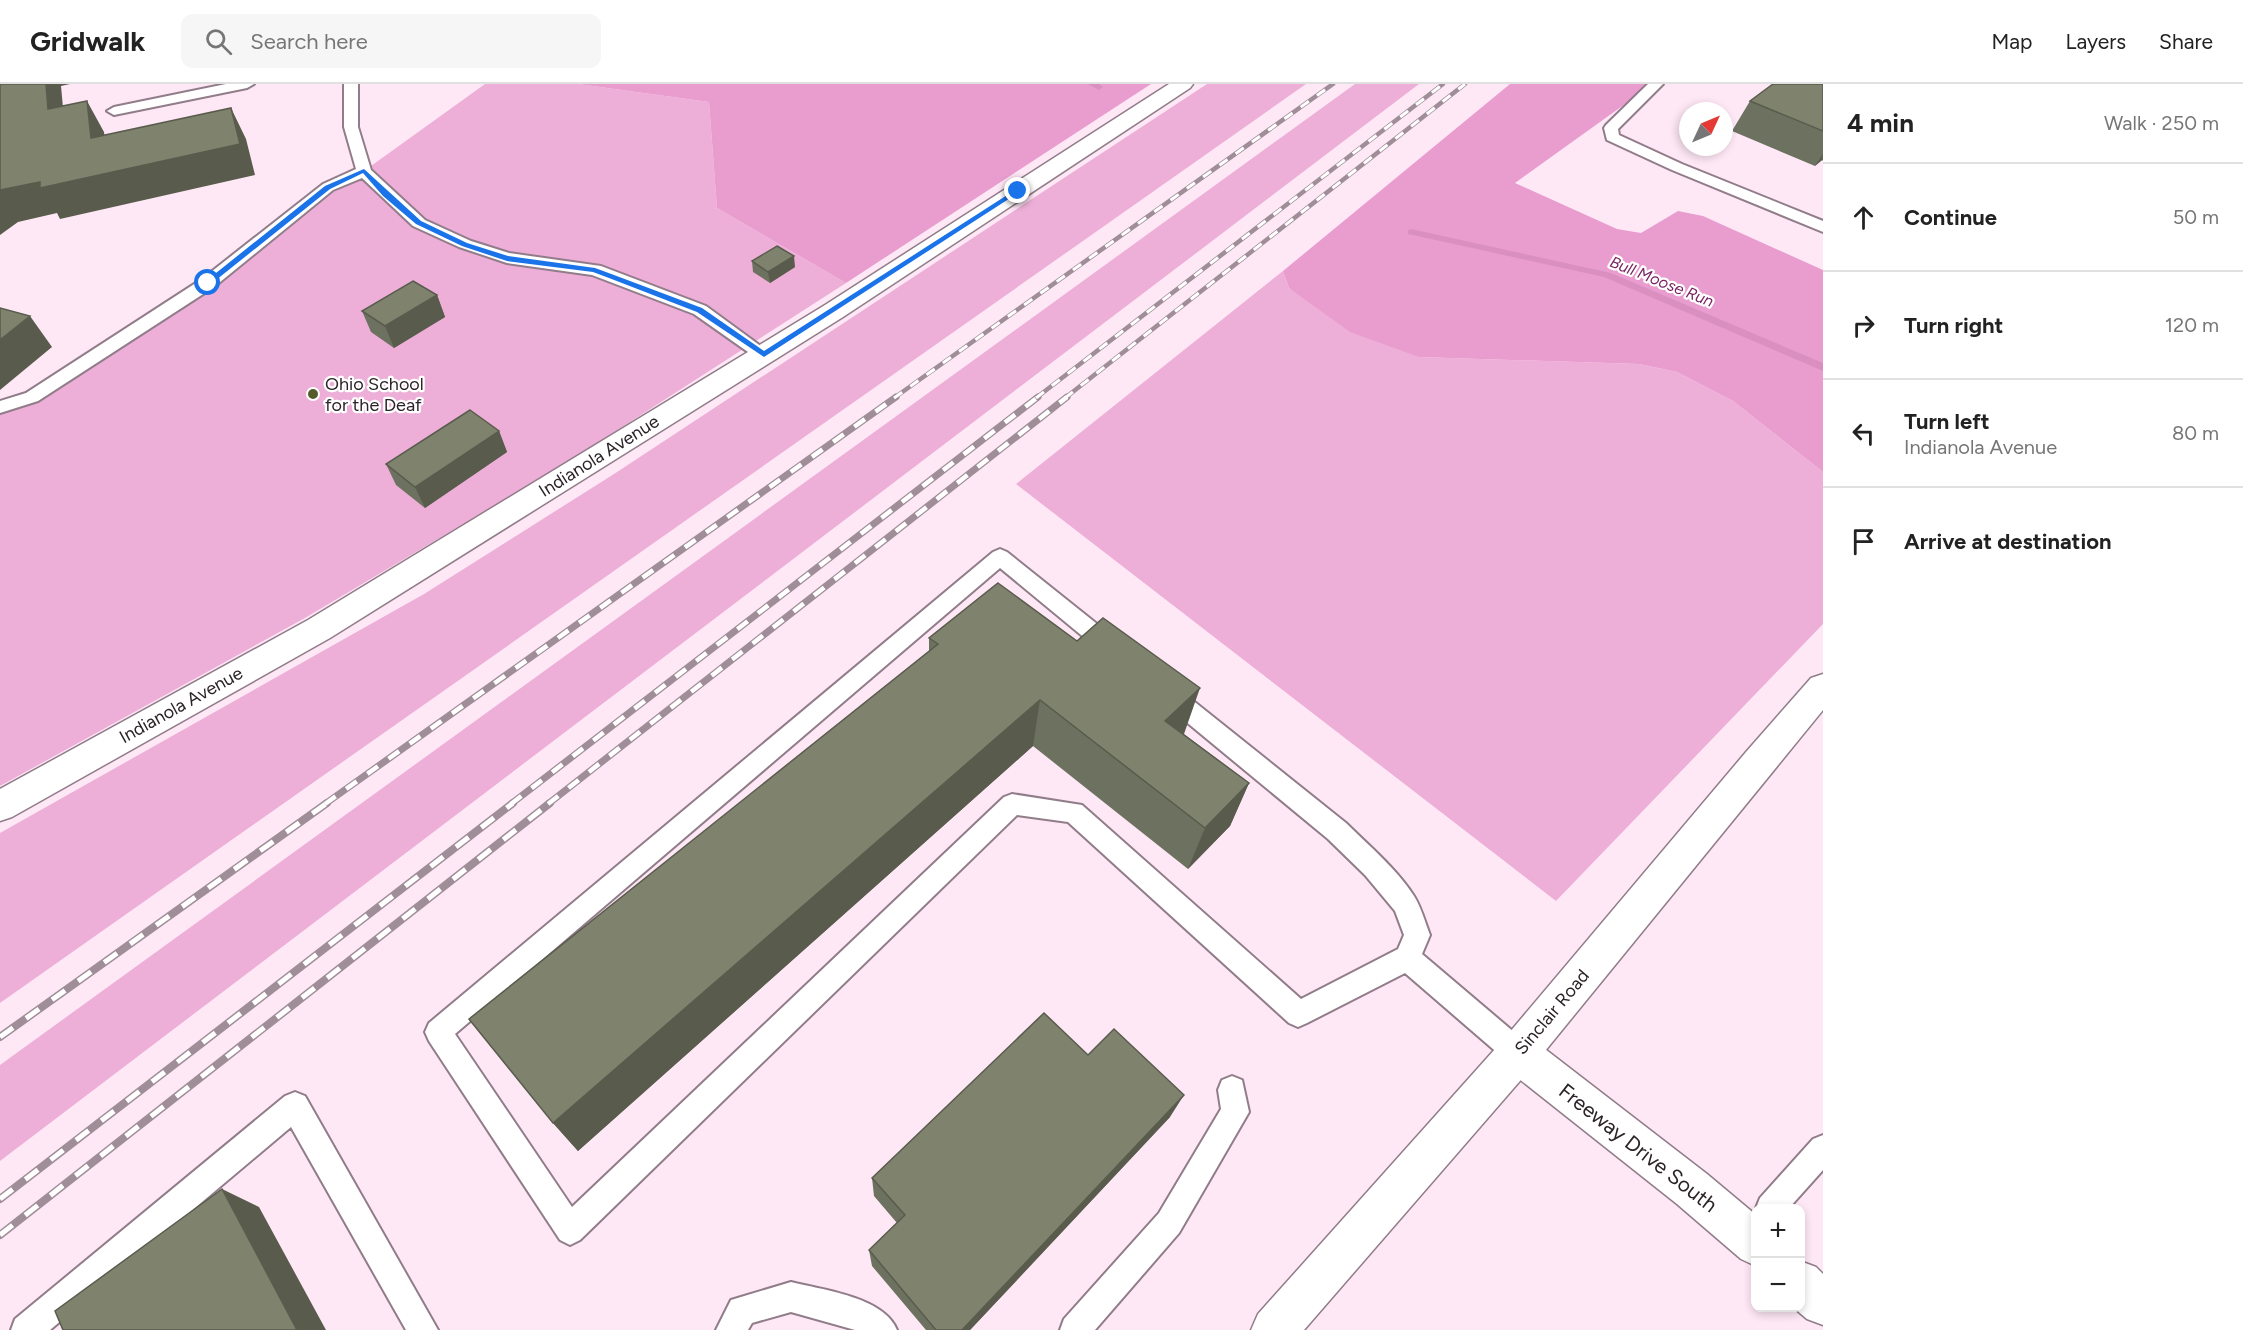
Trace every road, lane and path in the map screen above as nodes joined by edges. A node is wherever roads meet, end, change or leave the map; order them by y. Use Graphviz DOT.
graph roads {
  1 [pos="247,84"];
  2 [pos="351,84"];
  3 [pos="1183,84"];
  4 [pos="1656,84"];
  5 [pos="114,111"];
  6 [pos="364,171"];
  7 [pos="1823,227"];
  8 [pos="764,355"];
  9 [pos="0,406"];
  10 [pos="1823,687"];
  11 [pos="0,806"];
  12 [pos="1407,958"];
  13 [pos="1518,1053"];
  14 [pos="1232,1090"];
  15 [pos="1823,1149"];
  16 [pos="1777,1204"];
  17 [pos="1751,1224"];
  18 [pos="1805,1287"];
  19 [pos="1823,1303"];
  20 [pos="26,1330"];
  21 [pos="423,1330"];
  22 [pos="731,1330"];
  23 [pos="882,1330"];
  24 [pos="1075,1330"];
  25 [pos="1274,1330"];
  1 -- 5 [label="lane"];
  2 -- 6 [label="lane"];
  3 -- 8 [label="main road, Indianola Avenue"];
  4 -- 7 [label="lane"];
  6 -- 8 [label="lane"];
  6 -- 9 [label="lane"];
  8 -- 11 [label="main road, Indianola Avenue"];
  10 -- 13 [label="main road, Sinclair Road"];
  12 -- 12 [label="lane"];
  12 -- 13 [label="lane"];
  13 -- 17 [label="main road, Freeway Drive South"];
  13 -- 25 [label="main road, Sinclair Road"];
  14 -- 24 [label="lane"];
  15 -- 16 [label="lane"];
  18 -- 19 [label="main road"];
  20 -- 21 [label="lane"];
  22 -- 23 [label="lane"];
}
